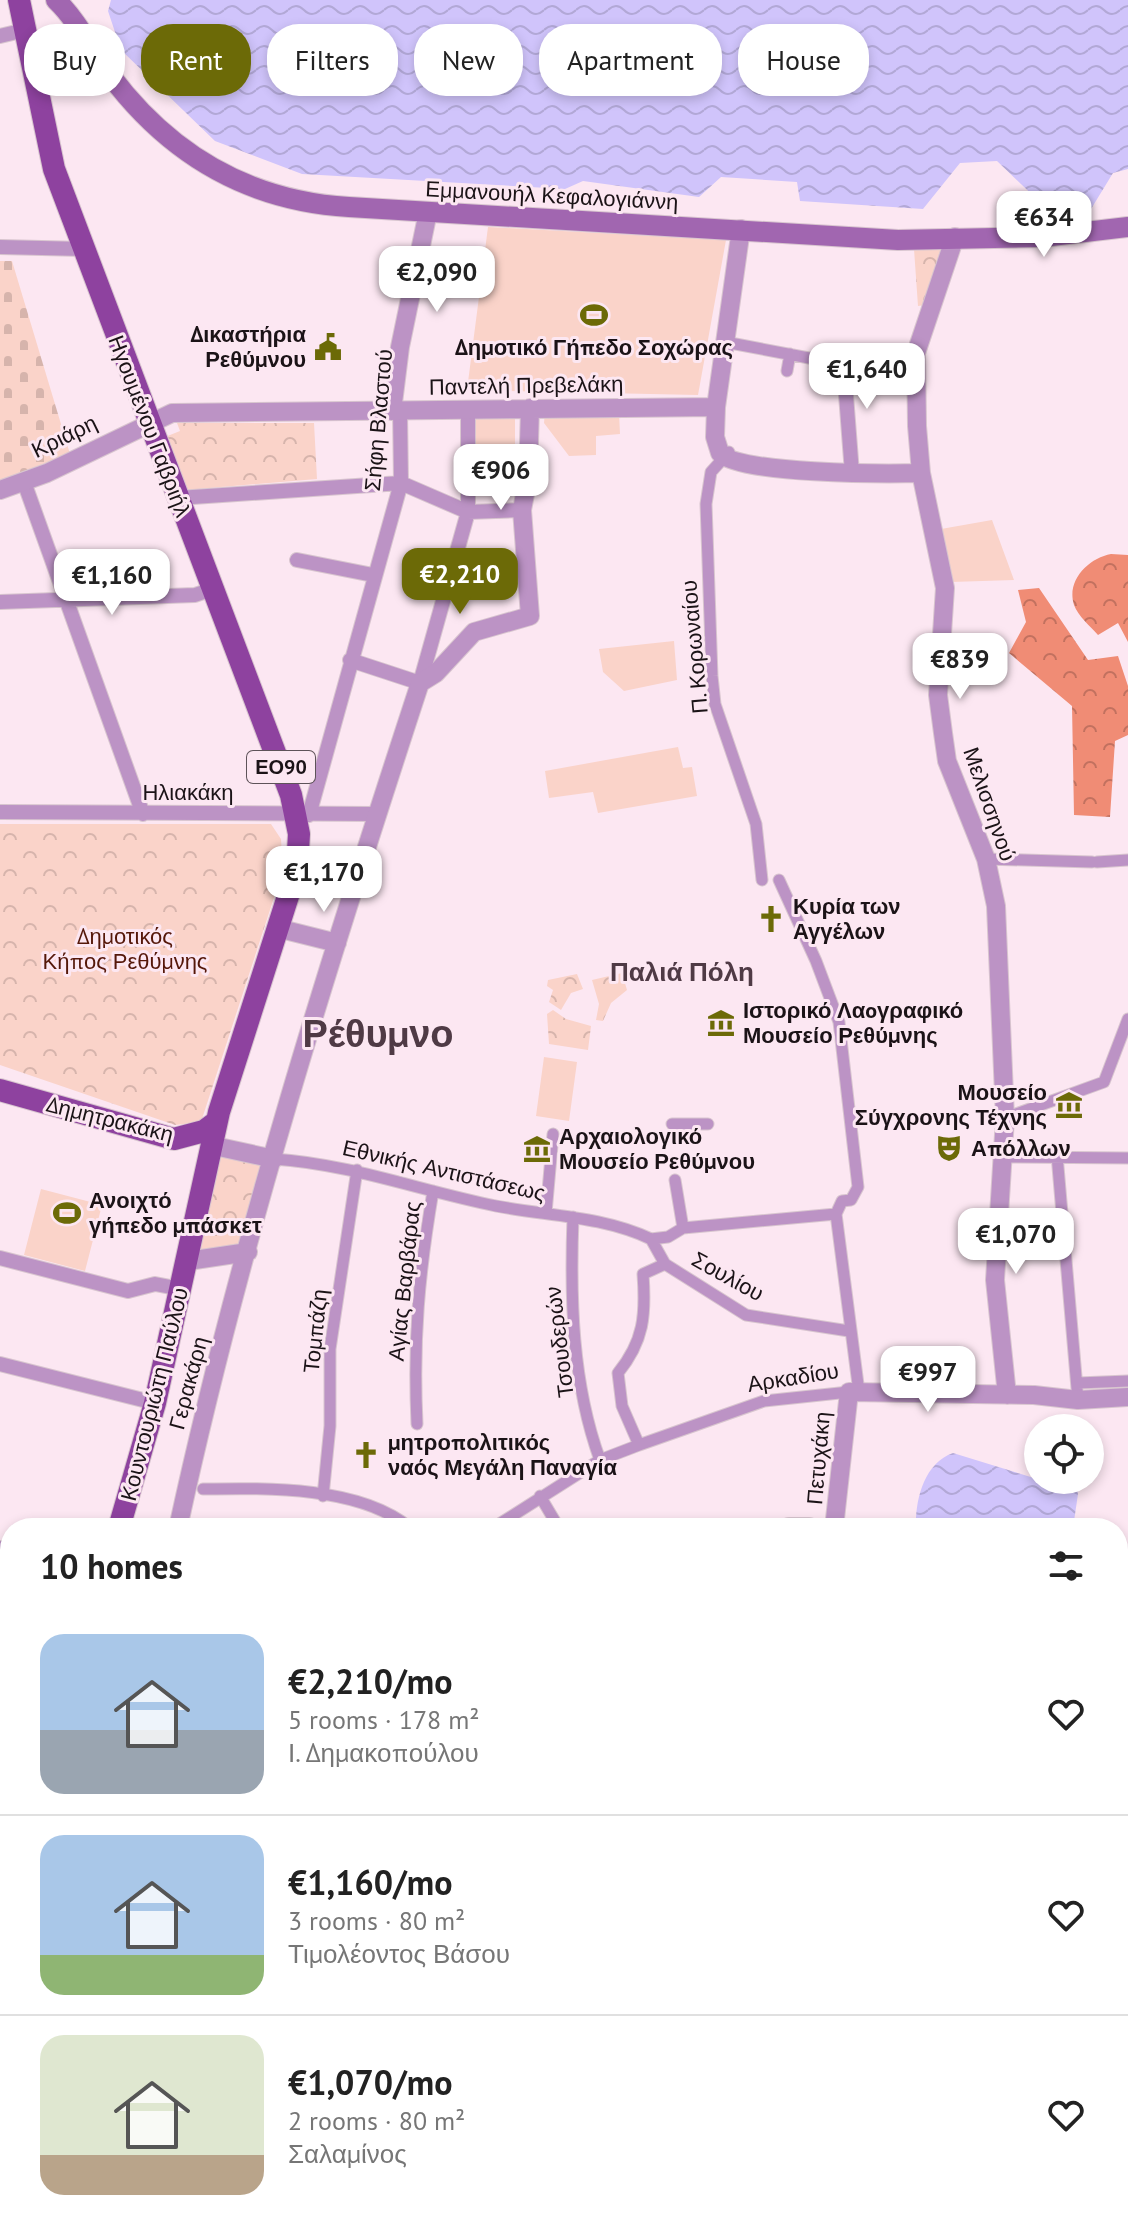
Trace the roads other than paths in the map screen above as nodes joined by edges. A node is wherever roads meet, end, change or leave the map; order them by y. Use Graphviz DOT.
graph roads {
  1 [pos="19,0"];
  2 [pos="56,0"];
  3 [pos="24,25"];
  4 [pos="24,30"];
  5 [pos="0,36"];
  6 [pos="38,96"];
  7 [pos="432,212"];
  8 [pos="1128,227"];
  9 [pos="741,229"];
  10 [pos="955,237"];
  11 [pos="0,247"];
  12 [pos="83,249"];
  13 [pos="725,342"];
  14 [pos="790,354"];
  15 [pos="844,361"];
  16 [pos="787,371"];
  17 [pos="530,408"];
  18 [pos="723,408"];
  19 [pos="468,409"];
  20 [pos="396,410"];
  21 [pos="147,422"];
  22 [pos="728,454"];
  23 [pos="845,468"];
  24 [pos="921,473"];
  25 [pos="24,482"];
  26 [pos="401,483"];
  27 [pos="0,490"];
  28 [pos="178,498"];
  29 [pos="522,510"];
  30 [pos="468,512"];
  31 [pos="297,560"];
  32 [pos="373,575"];
  33 [pos="215,588"];
  34 [pos="67,599"];
  35 [pos="0,602"];
  36 [pos="350,660"];
  37 [pos="420,683"];
  38 [pos="0,812"];
  39 [pos="143,814"];
  40 [pos="377,814"];
  41 [pos="303,815"];
  42 [pos="986,859"];
  43 [pos="1128,860"];
  44 [pos="762,880"];
  45 [pos="779,880"];
  46 [pos="277,928"];
  47 [pos="337,943"];
  48 [pos="1128,1019"];
  49 [pos="0,1090"];
  50 [pos="1005,1118"];
  51 [pos="216,1122"];
  52 [pos="672,1124"];
  53 [pos="708,1124"];
  54 [pos="553,1134"];
  55 [pos="174,1139"];
  56 [pos="210,1145"];
  57 [pos="1057,1155"];
  58 [pos="1004,1157"];
  59 [pos="1128,1158"];
  60 [pos="274,1159"];
  61 [pos="357,1170"];
  62 [pos="202,1180"];
  63 [pos="675,1180"];
  64 [pos="433,1191"];
  65 [pos="546,1213"];
  66 [pos="836,1214"];
  67 [pos="573,1217"];
  68 [pos="683,1228"];
  69 [pos="651,1239"];
  70 [pos="248,1252"];
  71 [pos="0,1258"];
  72 [pos="188,1261"];
  73 [pos="665,1264"];
  74 [pos="181,1289"];
  75 [pos="849,1331"];
  76 [pos="0,1364"];
  77 [pos="1128,1381"];
  78 [pos="854,1392"];
  79 [pos="1078,1392"];
  80 [pos="1007,1395"];
  81 [pos="1128,1397"];
  82 [pos="155,1403"];
  83 [pos="417,1424"];
  84 [pos="639,1445"];
  85 [pos="600,1460"];
  86 [pos="203,1489"];
  87 [pos="323,1496"];
  88 [pos="540,1496"];
  89 [pos="122,1518"];
  90 [pos="180,1518"];
  91 [pos="398,1518"];
  92 [pos="508,1518"];
  93 [pos="553,1518"];
  94 [pos="835,1518"];
  1 -- 3 [label="main road, Ηγουμένου Γαβριήλ / ΕΟ90"];
  2 -- 7 [label="main road, Εμμανουήλ Κεφαλογιάννη"];
  4 -- 5 [label="street"];
  6 -- 12 [label="main road, Ηγουμένου Γαβριήλ / ΕΟ90"];
  7 -- 9 [label="main road, Εμμανουήλ Κεφαλογιάννη"];
  7 -- 20 [label="street, Σήφη Βλαστού"];
  8 -- 10 [label="main road, Εμμανουήλ Κεφαλογιάννη"];
  9 -- 10 [label="main road, Εμμανουήλ Κεφαλογιάννη"];
  9 -- 13 [label="street"];
  10 -- 24 [label="street, Μελισσηνού"];
  11 -- 12 [label="street"];
  12 -- 21 [label="main road, Ηγουμένου Γαβριήλ / ΕΟ90"];
  13 -- 14 [label="street"];
  13 -- 18 [label="street"];
  14 -- 15 [label="street"];
  14 -- 16 [label="street"];
  15 -- 23 [label="street"];
  17 -- 18 [label="street, Παντελή Πρεβελάκη"];
  17 -- 19 [label="street, Παντελή Πρεβελάκη"];
  17 -- 29 [label="street"];
  18 -- 22 [label="street"];
  19 -- 20 [label="street, Παντελή Πρεβελάκη"];
  19 -- 30 [label="street"];
  20 -- 21 [label="street, Παντελή Πρεβελάκη"];
  20 -- 26 [label="street, Σήφη Βλαστού"];
  21 -- 25 [label="street, Κριάρη"];
  21 -- 28 [label="main road, Ηγουμένου Γαβριήλ / ΕΟ90"];
  22 -- 23 [label="street"];
  22 -- 44 [label="street, Π. Κορωναίου"];
  23 -- 24 [label="street"];
  24 -- 42 [label="street, Μελισσηνού"];
  25 -- 27 [label="street, Κριάρη"];
  25 -- 34 [label="street"];
  26 -- 28 [label="street"];
  26 -- 30 [label="street"];
  26 -- 32 [label="street, Σήφη Βλαστού"];
  28 -- 33 [label="main road, Ηγουμένου Γαβριήλ / ΕΟ90"];
  29 -- 30 [label="street"];
  29 -- 37 [label="street"];
  30 -- 37 [label="street"];
  31 -- 32 [label="street"];
  32 -- 36 [label="street, Σήφη Βλαστού"];
  33 -- 34 [label="street"];
  33 -- 41 [label="main road, Ηγουμένου Γαβριήλ / ΕΟ90"];
  34 -- 35 [label="street"];
  34 -- 39 [label="street"];
  36 -- 37 [label="street"];
  36 -- 41 [label="street, Σήφη Βλαστού"];
  37 -- 40 [label="street, Γερακάρη"];
  38 -- 39 [label="street, Ηλιακάκη"];
  39 -- 41 [label="street, Ηλιακάκη"];
  40 -- 41 [label="street, Ηλιακάκη"];
  40 -- 47 [label="street, Γερακάρη"];
  41 -- 46 [label="main road, Ηγουμένου Γαβριήλ / ΕΟ90"];
  42 -- 43 [label="street"];
  42 -- 50 [label="street, Μελισσηνού"];
  45 -- 66 [label="street"];
  46 -- 47 [label="street"];
  46 -- 51 [label="main road, Ηγουμένου Γαβριήλ / ΕΟ90"];
  47 -- 60 [label="street, Γερακάρη"];
  48 -- 50 [label="street"];
  49 -- 55 [label="main road, Δημητρακάκη"];
  50 -- 58 [label="street, Μελισσηνού"];
  51 -- 55 [label="main road, Δημητρακάκη"];
  51 -- 56 [label="main road, ΕΟ90"];
  52 -- 53 [label="street"];
  54 -- 65 [label="street"];
  55 -- 62 [label="main road"];
  56 -- 60 [label="street"];
  56 -- 62 [label="main road, ΕΟ90"];
  57 -- 58 [label="street"];
  57 -- 59 [label="street"];
  57 -- 79 [label="street"];
  58 -- 80 [label="street, Μελισσηνού"];
  60 -- 61 [label="street, Εθνικής Αντιστάσεως"];
  60 -- 70 [label="street, Γερακάρη"];
  61 -- 64 [label="street, Εθνικής Αντιστάσεως"];
  61 -- 87 [label="street, Τομπάζη"];
  62 -- 72 [label="main road, ΕΟ90"];
  63 -- 68 [label="street"];
  64 -- 65 [label="street, Εθνικής Αντιστάσεως"];
  64 -- 83 [label="street, Αγίας Βαρβάρας"];
  65 -- 67 [label="street, Εθνικής Αντιστάσεως"];
  66 -- 68 [label="street"];
  66 -- 75 [label="street"];
  67 -- 69 [label="street, Εθνικής Αντιστάσεως"];
  67 -- 85 [label="street, Τσουδερών"];
  68 -- 69 [label="street"];
  69 -- 73 [label="street, Σουλίου"];
  70 -- 72 [label="street"];
  70 -- 90 [label="street, Γερακάρη"];
  71 -- 74 [label="street"];
  72 -- 74 [label="main road, Κουντουριώτη Παύλου / ΕΟ90"];
  73 -- 75 [label="street, Σουλίου"];
  73 -- 84 [label="street"];
  74 -- 82 [label="main road, Κουντουριώτη Παύλου / ΕΟ90"];
  75 -- 78 [label="street"];
  76 -- 82 [label="street"];
  77 -- 79 [label="street"];
  78 -- 80 [label="street, Αρκαδίου"];
  78 -- 84 [label="street, Αρκαδίου"];
  78 -- 94 [label="street, Πετυχάκη"];
  79 -- 80 [label="street, Αρκαδίου"];
  79 -- 81 [label="street, Αρκαδίου"];
  82 -- 89 [label="main road, Κουντουριώτη Παύλου / ΕΟ90"];
  84 -- 85 [label="street, Αρκαδίου"];
  85 -- 88 [label="street, Αρκαδίου"];
  86 -- 87 [label="street"];
  87 -- 91 [label="street"];
  88 -- 92 [label="street, Αρκαδίου"];
  88 -- 93 [label="street"];
}
